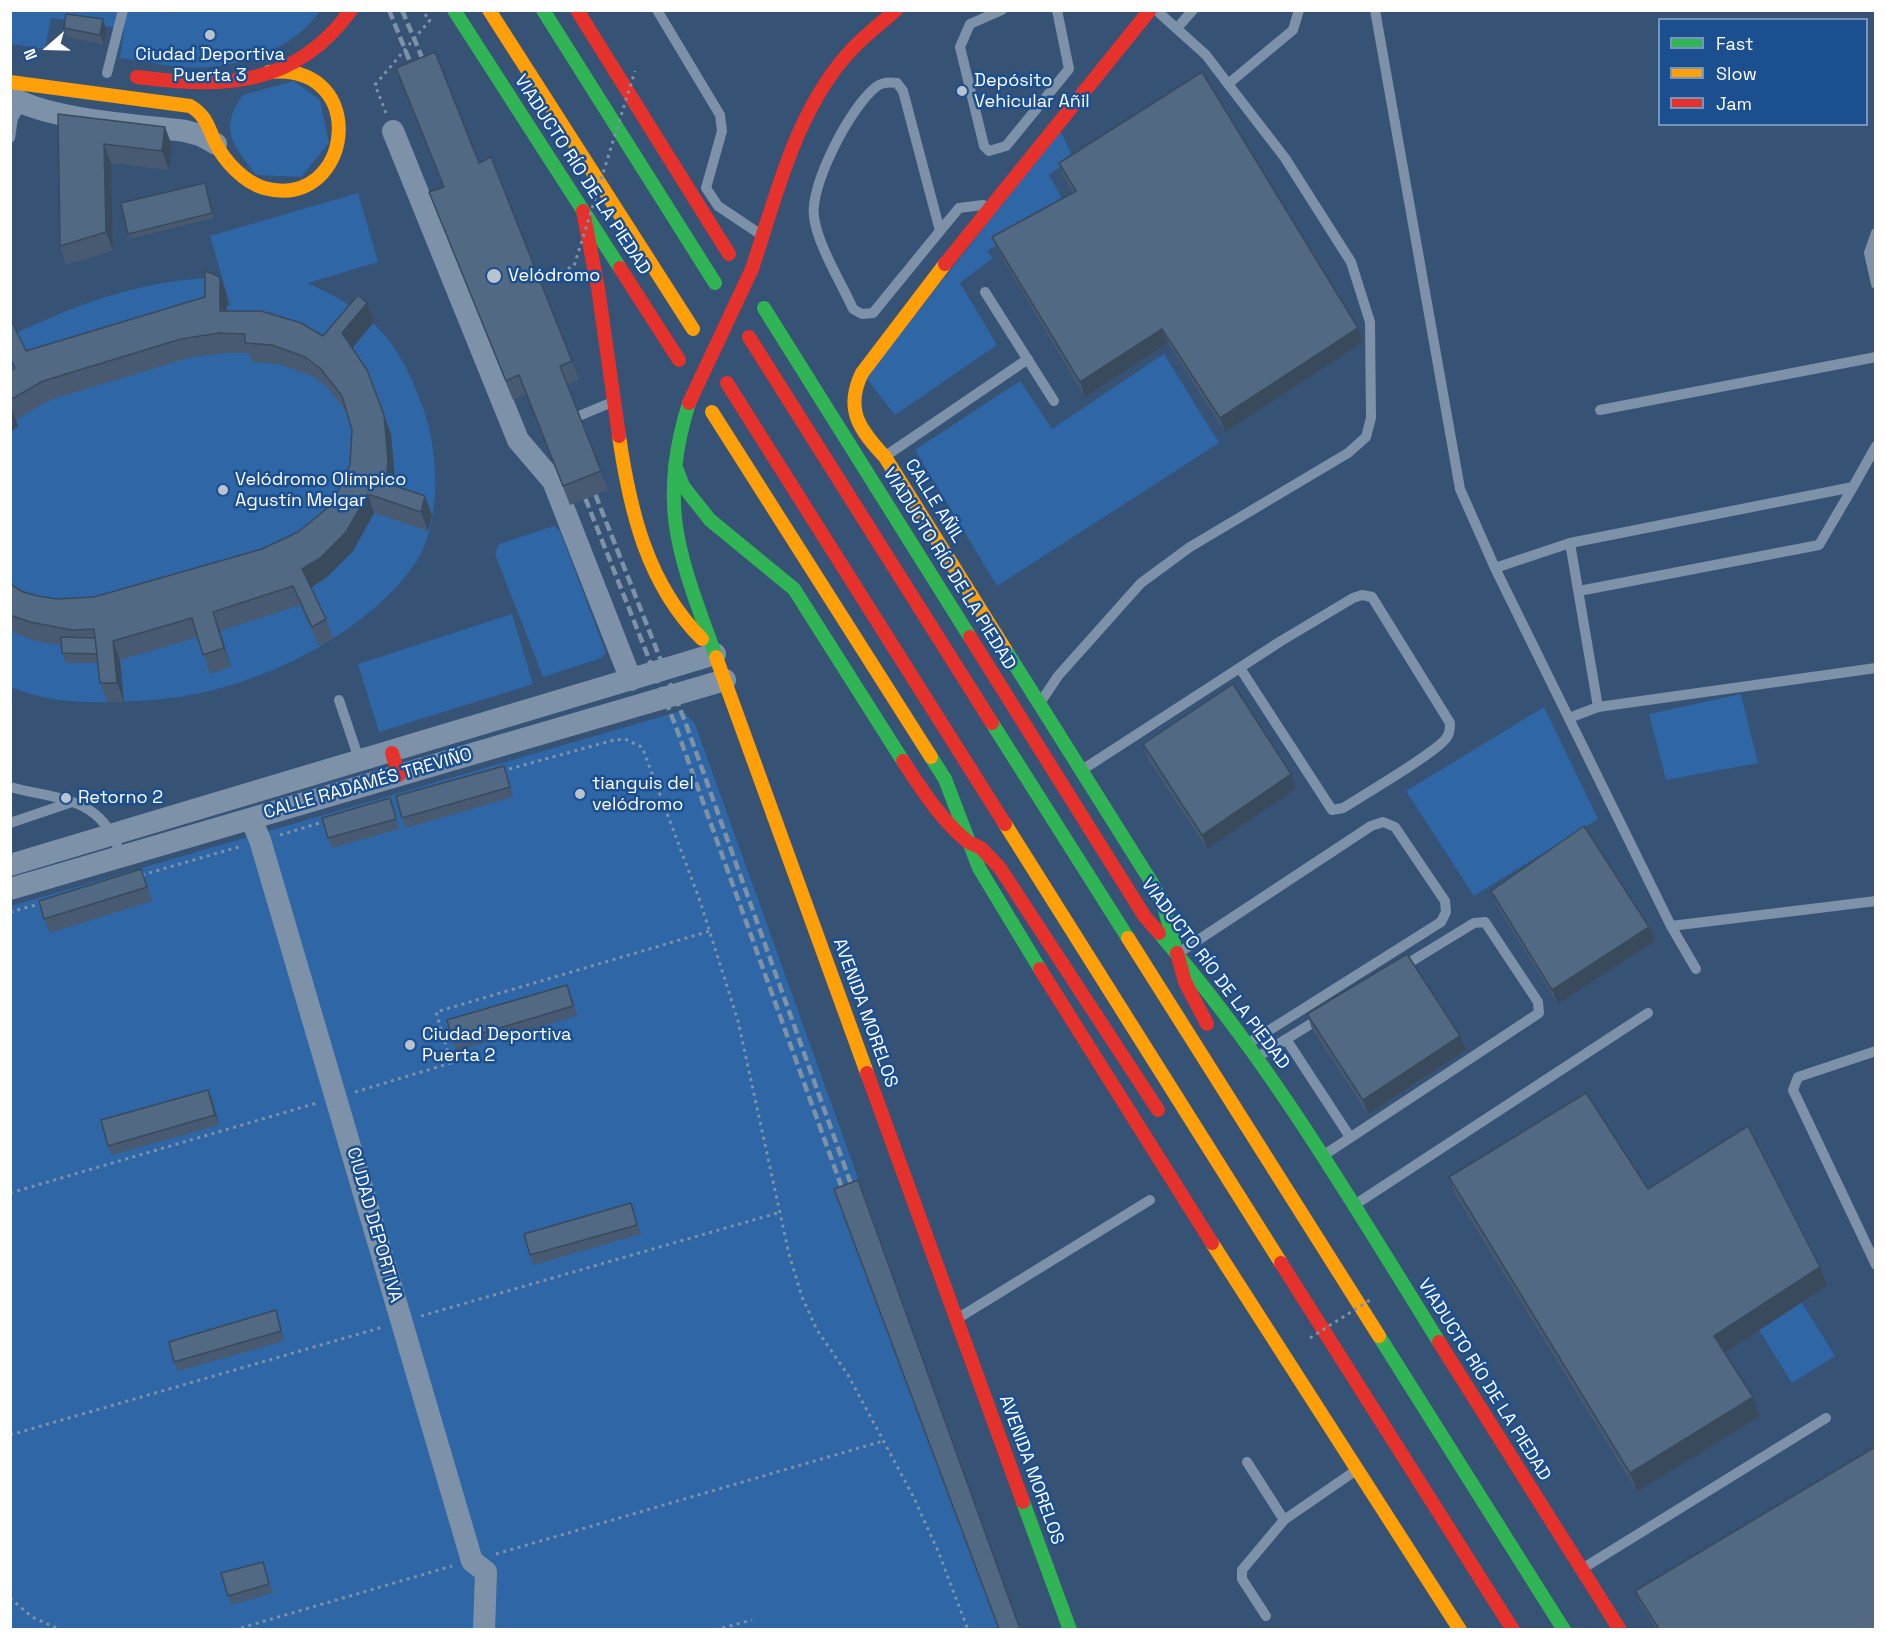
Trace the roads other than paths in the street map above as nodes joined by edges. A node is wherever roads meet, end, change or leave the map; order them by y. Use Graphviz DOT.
graph roads {
  1 [pos="123,10"];
  2 [pos="351,10"];
  3 [pos="454,10"];
  4 [pos="489,10"];
  5 [pos="543,10"];
  6 [pos="577,10"];
  7 [pos="657,10"];
  8 [pos="896,10"];
  9 [pos="1002,10"];
  10 [pos="1057,10"];
  11 [pos="1193,10"];
  12 [pos="1299,10"];
  13 [pos="1374,10"];
  14 [pos="1147,12"];
  15 [pos="1178,27"];
  16 [pos="102,72"];
  17 [pos="269,72"];
  18 [pos="10,82"];
  19 [pos="1228,84"];
  20 [pos="16,100"];
  21 [pos="393,131"];
  22 [pos="10,138"];
  23 [pos="216,144"];
  24 [pos="992,204"];
  25 [pos="584,211"];
  26 [pos="940,231"];
  27 [pos="1875,233"];
  28 [pos="764,237"];
  29 [pos="729,254"];
  30 [pos="715,282"];
  31 [pos="1875,284"];
  32 [pos="985,292"];
  33 [pos="764,308"];
  34 [pos="693,329"];
  35 [pos="749,337"];
  36 [pos="1875,357"];
  37 [pos="1028,359"];
  38 [pos="678,360"];
  39 [pos="727,383"];
  40 [pos="1054,401"];
  41 [pos="613,402"];
  42 [pos="1600,410"];
  43 [pos="712,412"];
  44 [pos="579,416"];
  45 [pos="1875,446"];
  46 [pos="885,457"];
  47 [pos="673,458"];
  48 [pos="1853,487"];
  49 [pos="1570,543"];
  50 [pos="1495,568"];
  51 [pos="1579,591"];
  52 [pos="715,654"];
  53 [pos="1240,668"];
  54 [pos="1875,668"];
  55 [pos="631,680"];
  56 [pos="725,680"];
  57 [pos="339,700"];
  58 [pos="1039,704"];
  59 [pos="1598,707"];
  60 [pos="1569,718"];
  61 [pos="392,753"];
  62 [pos="360,762"];
  63 [pos="1082,770"];
  64 [pos="399,775"];
  65 [pos="10,787"];
  66 [pos="72,801"];
  67 [pos="251,819"];
  68 [pos="10,823"];
  69 [pos="114,835"];
  70 [pos="968,842"];
  71 [pos="121,857"];
  72 [pos="10,865"];
  73 [pos="10,889"];
  74 [pos="1875,901"];
  75 [pos="1671,926"];
  76 [pos="1177,953"];
  77 [pos="1696,969"];
  78 [pos="1395,972"];
  79 [pos="1335,1008"];
  80 [pos="1648,1013"];
  81 [pos="1214,1036"];
  82 [pos="1286,1039"];
  83 [pos="1248,1044"];
  84 [pos="1875,1051"];
  85 [pos="1257,1057"];
  86 [pos="1254,1111"];
  87 [pos="1168,1123"];
  88 [pos="1350,1137"];
  89 [pos="1322,1157"];
  90 [pos="1217,1188"];
  91 [pos="1292,1195"];
  92 [pos="1150,1200"];
  93 [pos="1353,1206"];
  94 [pos="1280,1261"];
  95 [pos="1875,1265"];
  96 [pos="957,1318"];
  97 [pos="1826,1418"];
  98 [pos="1247,1462"];
  99 [pos="1358,1469"];
  100 [pos="1284,1520"];
  101 [pos="1582,1569"];
  102 [pos="1266,1616"];
  103 [pos="484,1629"];
  104 [pos="1070,1629"];
  105 [pos="1460,1629"];
  106 [pos="1513,1629"];
  107 [pos="1564,1629"];
  108 [pos="1620,1629"];
  1 -- 16 [label="lane"];
  2 -- 17 [label="main road"];
  3 -- 25 [label="main road, VIADUCTO RÍO DE LA PIEDAD"];
  4 -- 34 [label="main road, VIADUCTO RÍO DE LA PIEDAD"];
  5 -- 30 [label="main road"];
  6 -- 29 [label="main road"];
  7 -- 28 [label="lane"];
  8 -- 28 [label="main road"];
  9 -- 10 [label="lane"];
  11 -- 15 [label="lane"];
  12 -- 19 [label="lane"];
  13 -- 50 [label="lane"];
  14 -- 15 [label="lane"];
  14 -- 24 [label="main road, CALLE AÑIL"];
  15 -- 19 [label="lane"];
  16 -- 17 [label="main road"];
  17 -- 23 [label="main road"];
  18 -- 23 [label="main road"];
  19 -- 58 [label="lane"];
  20 -- 22 [label="lane"];
  20 -- 23 [label="street"];
  21 -- 55 [label="street"];
  24 -- 26 [label="lane"];
  24 -- 46 [label="main road, CALLE AÑIL"];
  25 -- 38 [label="main road, VIADUCTO RÍO DE LA PIEDAD"];
  25 -- 41 [label="main road"];
  26 -- 26 [label="lane"];
  27 -- 31 [label="lane"];
  28 -- 47 [label="main road, AVENIDA MORELOS, bridge"];
  32 -- 37 [label="lane"];
  33 -- 76 [label="main road, VIADUCTO RÍO DE LA PIEDAD"];
  35 -- 91 [label="main road"];
  36 -- 42 [label="lane"];
  37 -- 40 [label="lane"];
  37 -- 46 [label="lane"];
  39 -- 94 [label="main road"];
  41 -- 44 [label="lane"];
  41 -- 52 [label="main road"];
  43 -- 70 [label="main road"];
  45 -- 48 [label="lane"];
  46 -- 58 [label="main road, CALLE AÑIL"];
  47 -- 52 [label="main road, AVENIDA MORELOS"];
  47 -- 70 [label="main road"];
  48 -- 49 [label="lane"];
  48 -- 51 [label="lane"];
  49 -- 50 [label="lane"];
  49 -- 51 [label="lane"];
  50 -- 60 [label="lane"];
  51 -- 59 [label="lane"];
  52 -- 55 [label="street, CALLE RADAMÉS TREVIÑO"];
  52 -- 56 [label="main road, AVENIDA MORELOS"];
  53 -- 53 [label="lane"];
  53 -- 63 [label="lane"];
  54 -- 59 [label="lane"];
  55 -- 61 [label="street, CALLE RADAMÉS TREVIÑO"];
  56 -- 64 [label="street, CALLE RADAMÉS TREVIÑO"];
  56 -- 96 [label="main road, AVENIDA MORELOS"];
  57 -- 62 [label="lane"];
  58 -- 63 [label="main road, CALLE AÑIL"];
  59 -- 60 [label="lane"];
  60 -- 75 [label="lane"];
  61 -- 62 [label="street, CALLE RADAMÉS TREVIÑO"];
  61 -- 64 [label="main road"];
  62 -- 69 [label="street, CALLE RADAMÉS TREVIÑO"];
  63 -- 76 [label="main road, CALLE AÑIL"];
  64 -- 67 [label="street, CALLE RADAMÉS TREVIÑO"];
  65 -- 66 [label="lane"];
  66 -- 68 [label="lane"];
  66 -- 69 [label="lane"];
  67 -- 71 [label="street, CALLE RADAMÉS TREVIÑO"];
  67 -- 103 [label="street, CIUDAD DEPORTIVA"];
  69 -- 71 [label="lane"];
  69 -- 72 [label="street, CALLE RADAMÉS TREVIÑO"];
  70 -- 87 [label="main road"];
  70 -- 99 [label="main road"];
  71 -- 73 [label="street, CALLE RADAMÉS TREVIÑO"];
  74 -- 75 [label="lane"];
  75 -- 77 [label="lane"];
  76 -- 81 [label="main road, CALLE AÑIL"];
  76 -- 83 [label="main road, VIADUCTO RÍO DE LA PIEDAD"];
  76 -- 83 [label="lane"];
  78 -- 88 [label="lane"];
  79 -- 82 [label="lane"];
  80 -- 93 [label="lane"];
  82 -- 85 [label="lane"];
  82 -- 88 [label="lane"];
  83 -- 85 [label="main road, VIADUCTO RÍO DE LA PIEDAD"];
  84 -- 95 [label="lane"];
  85 -- 89 [label="main road, VIADUCTO RÍO DE LA PIEDAD"];
  86 -- 91 [label="main road"];
  88 -- 89 [label="lane"];
  89 -- 93 [label="main road, VIADUCTO RÍO DE LA PIEDAD"];
  90 -- 94 [label="main road"];
  91 -- 107 [label="main road"];
  92 -- 96 [label="lane"];
  93 -- 101 [label="main road, VIADUCTO RÍO DE LA PIEDAD"];
  94 -- 106 [label="main road"];
  96 -- 104 [label="main road, AVENIDA MORELOS"];
  97 -- 101 [label="lane"];
  98 -- 100 [label="lane"];
  99 -- 100 [label="lane"];
  99 -- 105 [label="main road"];
  100 -- 102 [label="lane"];
  101 -- 108 [label="main road, VIADUCTO RÍO DE LA PIEDAD"];
}
